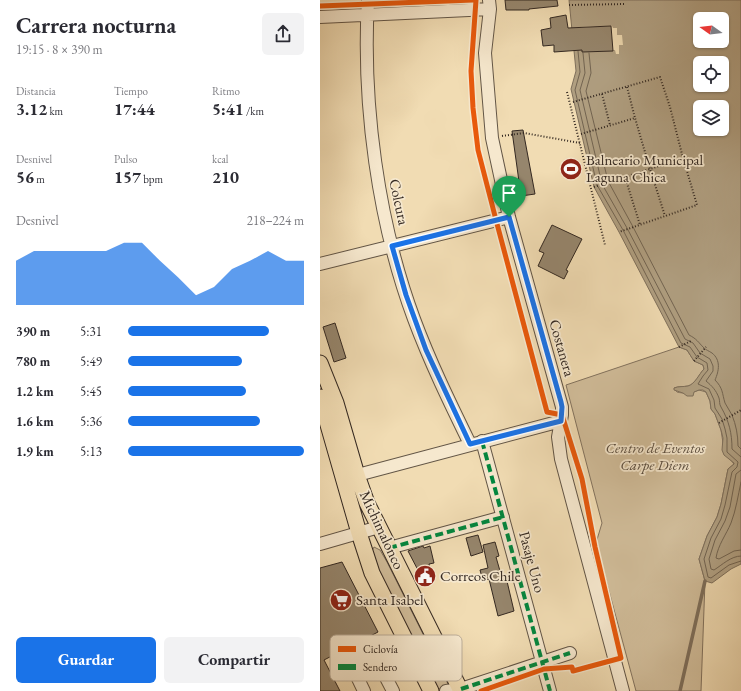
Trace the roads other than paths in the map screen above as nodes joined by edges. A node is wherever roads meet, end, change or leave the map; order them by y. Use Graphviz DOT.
graph roads {
  1 [pos="368,0"];
  2 [pos="489,5"];
  3 [pos="367,15"];
  4 [pos="320,17"];
  5 [pos="509,217"];
  6 [pos="392,246"];
  7 [pos="320,264"];
  8 [pos="320,363"];
  9 [pos="323,392"];
  10 [pos="561,421"];
  11 [pos="482,441"];
  12 [pos="470,444"];
  13 [pos="350,477"];
  14 [pos="503,517"];
  15 [pos="379,527"];
  16 [pos="359,533"];
  17 [pos="320,544"];
  18 [pos="389,548"];
  19 [pos="403,635"];
  20 [pos="430,635"];
  21 [pos="570,653"];
  22 [pos="542,662"];
  23 [pos="359,681"];
  24 [pos="388,681"];
  25 [pos="426,681"];
  26 [pos="456,690"];
  27 [pos="364,691"];
  28 [pos="393,691"];
  29 [pos="431,691"];
  30 [pos="550,691"];
  31 [pos="623,691"];
  1 -- 3 [label="street, Colcura"];
  2 -- 3 [label="street"];
  2 -- 5 [label="street, Costanera"];
  3 -- 4 [label="street"];
  3 -- 6 [label="street, Colcura"];
  5 -- 6 [label="street"];
  5 -- 10 [label="street, Costanera"];
  6 -- 7 [label="street"];
  6 -- 12 [label="street, Colcura"];
  8 -- 9 [label="main road, Michimalonco"];
  9 -- 13 [label="main road, Michimalonco"];
  10 -- 11 [label="street"];
  10 -- 31 [label="street, Costanera"];
  11 -- 12 [label="street"];
  11 -- 14 [label="street, Pasaje Uno"];
  12 -- 13 [label="street"];
  13 -- 15 [label="main road, Michimalonco"];
  13 -- 16 [label="main road, Michimalonco"];
  14 -- 18 [label="street"];
  14 -- 22 [label="street, Pasaje Uno"];
  15 -- 16 [label="street"];
  15 -- 18 [label="main road, Michimalonco"];
  16 -- 17 [label="street"];
  16 -- 19 [label="main road, Michimalonco"];
  18 -- 20 [label="main road, Michimalonco"];
  21 -- 22 [label="street"];
  22 -- 26 [label="street"];
  22 -- 30 [label="street, Pasaje Uno"];
  23 -- 27 [label="street"];
  24 -- 28 [label="street"];
  25 -- 29 [label="main road, Michimalonco"];
}
